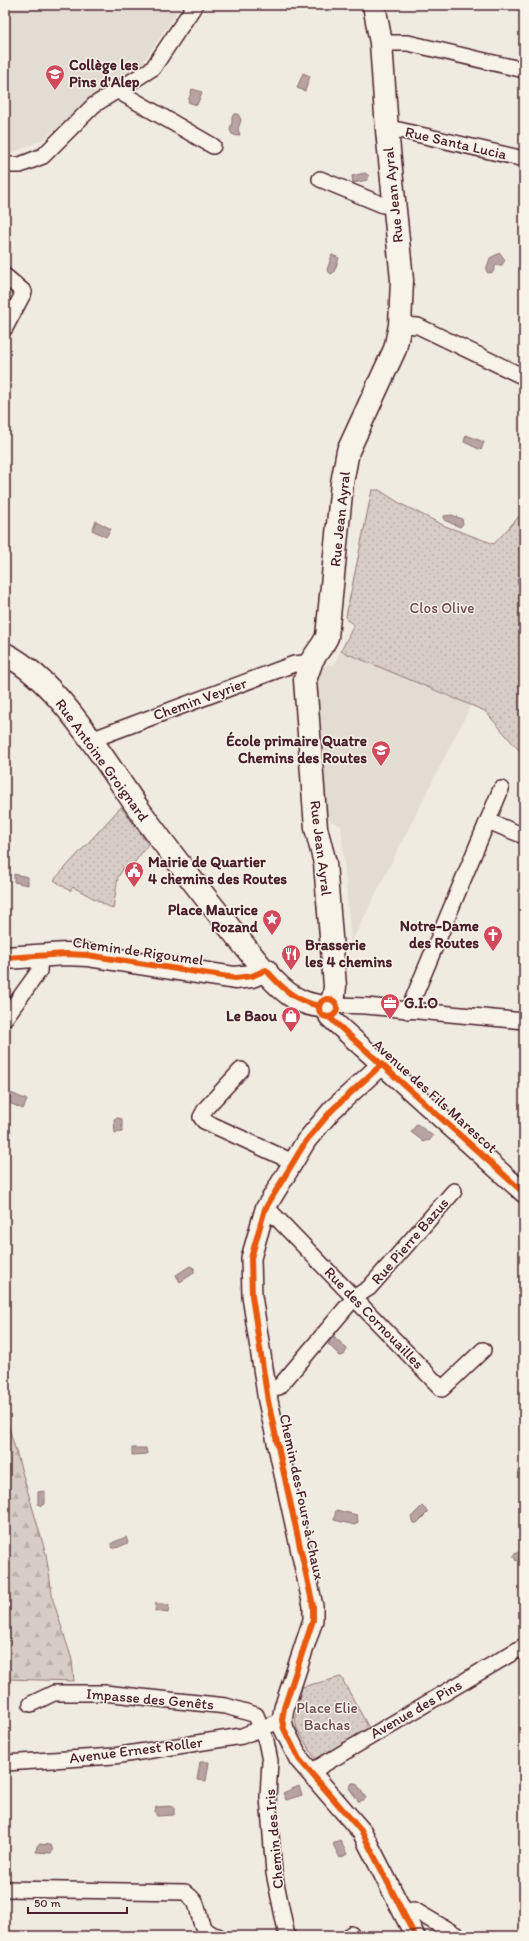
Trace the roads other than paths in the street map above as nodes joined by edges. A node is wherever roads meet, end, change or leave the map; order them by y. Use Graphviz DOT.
graph roads {
  1 [pos="195,5"];
  2 [pos="374,5"];
  3 [pos="381,43"];
  4 [pos="524,70"];
  5 [pos="118,91"];
  6 [pos="387,130"];
  7 [pos="213,146"];
  8 [pos="524,159"];
  9 [pos="5,166"];
  10 [pos="320,179"];
  11 [pos="394,203"];
  12 [pos="5,276"];
  13 [pos="400,325"];
  14 [pos="5,328"];
  15 [pos="524,377"];
  16 [pos="5,654"];
  17 [pos="309,665"];
  18 [pos="91,740"];
  19 [pos="501,789"];
  20 [pos="488,821"];
  21 [pos="524,836"];
  22 [pos="40,955"];
  23 [pos="5,958"];
  24 [pos="266,970"];
  25 [pos="329,1007"];
  26 [pos="408,1011"];
  27 [pos="5,1018"];
  28 [pos="524,1021"];
  29 [pos="381,1065"];
  30 [pos="241,1070"];
  31 [pos="293,1162"];
  32 [pos="454,1191"];
  33 [pos="524,1193"];
  34 [pos="265,1209"];
  35 [pos="355,1297"];
  36 [pos="483,1350"];
  37 [pos="266,1390"];
  38 [pos="524,1646"];
  39 [pos="31,1704"];
  40 [pos="282,1720"];
  41 [pos="264,1734"];
  42 [pos="288,1739"];
  43 [pos="5,1763"];
  44 [pos="309,1773"];
  45 [pos="5,1889"];
  46 [pos="403,1912"];
  47 [pos="218,1936"];
  48 [pos="287,1936"];
  49 [pos="415,1936"];
  50 [pos="458,1936"];
  1 -- 5 [label="street"];
  2 -- 3 [label="main road, Rue Jean Ayral"];
  3 -- 4 [label="street"];
  3 -- 6 [label="main road, Rue Jean Ayral"];
  5 -- 7 [label="street"];
  5 -- 9 [label="street"];
  6 -- 8 [label="street, Rue Santa Lucia"];
  6 -- 11 [label="main road, Rue Jean Ayral"];
  10 -- 11 [label="street"];
  11 -- 13 [label="main road, Rue Jean Ayral"];
  12 -- 14 [label="street"];
  13 -- 15 [label="street"];
  13 -- 17 [label="main road, Rue Jean Ayral"];
  16 -- 18 [label="main road, Rue Antoine Groignard"];
  17 -- 18 [label="street, Chemin Veyrier"];
  17 -- 25 [label="main road, Rue Jean Ayral"];
  18 -- 24 [label="main road, Rue Antoine Groignard"];
  19 -- 20 [label="street"];
  20 -- 21 [label="street"];
  20 -- 26 [label="street"];
  22 -- 23 [label="main road, Chemin de Rigoumel"];
  22 -- 24 [label="main road, Chemin de Rigoumel"];
  22 -- 27 [label="street"];
  24 -- 25 [label="main road"];
  25 -- 26 [label="street"];
  25 -- 29 [label="street, Avenue des Fils Marescot"];
  26 -- 28 [label="street"];
  29 -- 31 [label="street, Chemin des Fours à Chaux"];
  29 -- 33 [label="street, Avenue des Fils Marescot"];
  30 -- 31 [label="street"];
  31 -- 34 [label="street, Chemin des Fours à Chaux"];
  32 -- 35 [label="street, Rue Pierre Bazus"];
  34 -- 35 [label="street, Rue des Cornouailles"];
  34 -- 37 [label="street, Chemin des Fours à Chaux"];
  35 -- 36 [label="street, Rue des Cornouailles"];
  35 -- 37 [label="street, Rue Pierre Bazus"];
  37 -- 40 [label="street, Chemin des Fours à Chaux"];
  38 -- 44 [label="street, Avenue des Pins"];
  39 -- 41 [label="street, Impasse des Genêts"];
  40 -- 41 [label="street, Avenue Ernest Roller"];
  40 -- 42 [label="street"];
  41 -- 42 [label="street, Avenue Ernest Roller"];
  41 -- 43 [label="street, Avenue Ernest Roller"];
  41 -- 48 [label="street, Chemin des Iris"];
  42 -- 44 [label="street"];
  44 -- 46 [label="street"];
  45 -- 47 [label="street"];
  46 -- 49 [label="street"];
  46 -- 50 [label="street"];
}
